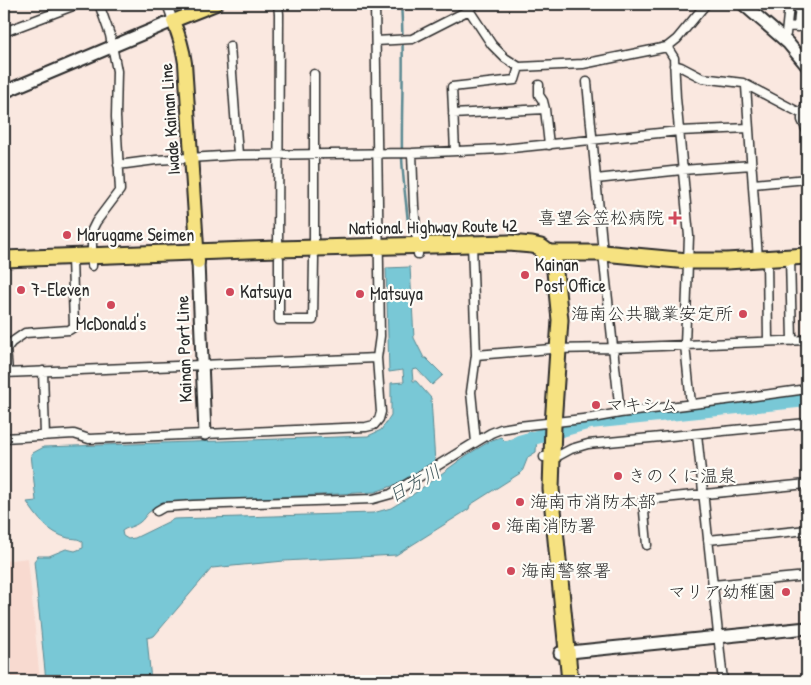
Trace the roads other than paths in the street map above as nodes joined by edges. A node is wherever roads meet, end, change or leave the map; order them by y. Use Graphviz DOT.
graph roads {
  1 [pos="78,4"];
  2 [pos="99,4"];
  3 [pos="167,4"];
  4 [pos="216,4"];
  5 [pos="278,4"];
  6 [pos="375,4"];
  7 [pos="706,4"];
  8 [pos="743,4"];
  9 [pos="775,4"];
  10 [pos="789,4"];
  11 [pos="800,4"];
  12 [pos="471,7"];
  13 [pos="173,21"];
  14 [pos="787,26"];
  15 [pos="4,32"];
  16 [pos="782,38"];
  17 [pos="376,41"];
  18 [pos="230,46"];
  19 [pos="113,47"];
  20 [pos="667,47"];
  21 [pos="674,66"];
  22 [pos="807,66"];
  23 [pos="519,67"];
  24 [pos="314,74"];
  25 [pos="587,82"];
  26 [pos="539,85"];
  27 [pos="746,86"];
  28 [pos="4,92"];
  29 [pos="807,101"];
  30 [pos="544,108"];
  31 [pos="453,114"];
  32 [pos="802,114"];
  33 [pos="749,128"];
  34 [pos="679,131"];
  35 [pos="807,131"];
  36 [pos="592,140"];
  37 [pos="549,145"];
  38 [pos="455,151"];
  39 [pos="377,153"];
  40 [pos="412,153"];
  41 [pos="278,154"];
  42 [pos="314,154"];
  43 [pos="238,155"];
  44 [pos="191,158"];
  45 [pos="118,165"];
  46 [pos="752,165"];
  47 [pos="682,170"];
  48 [pos="596,179"];
  49 [pos="807,179"];
  50 [pos="753,184"];
  51 [pos="472,248"];
  52 [pos="526,249"];
  53 [pos="418,250"];
  54 [pos="378,252"];
  55 [pos="549,253"];
  56 [pos="576,253"];
  57 [pos="603,253"];
  58 [pos="278,254"];
  59 [pos="314,254"];
  60 [pos="807,256"];
  61 [pos="197,257"];
  62 [pos="790,257"];
  63 [pos="4,259"];
  64 [pos="762,259"];
  65 [pos="92,261"];
  66 [pos="688,261"];
  67 [pos="72,262"];
  68 [pos="4,269"];
  69 [pos="555,275"];
  70 [pos="792,340"];
  71 [pos="807,340"];
  72 [pos="768,341"];
  73 [pos="685,345"];
  74 [pos="613,348"];
  75 [pos="554,349"];
  76 [pos="476,354"];
  77 [pos="377,358"];
  78 [pos="202,364"];
  79 [pos="43,371"];
  80 [pos="6,372"];
  81 [pos="807,388"];
  82 [pos="691,404"];
  83 [pos="620,412"];
  84 [pos="807,423"];
  85 [pos="550,424"];
  86 [pos="205,434"];
  87 [pos="697,434"];
  88 [pos="45,436"];
  89 [pos="4,438"];
  90 [pos="476,442"];
  91 [pos="548,454"];
  92 [pos="807,484"];
  93 [pos="704,495"];
  94 [pos="157,512"];
  95 [pos="807,530"];
  96 [pos="708,540"];
  97 [pos="646,545"];
  98 [pos="807,576"];
  99 [pos="713,585"];
  100 [pos="807,628"];
  101 [pos="718,637"];
  102 [pos="564,652"];
  103 [pos="562,681"];
  104 [pos="570,681"];
  105 [pos="723,681"];
  1 -- 15 [label="street"];
  2 -- 19 [label="street"];
  3 -- 13 [label="street"];
  4 -- 13 [label="main road"];
  5 -- 41 [label="street"];
  6 -- 17 [label="street"];
  7 -- 20 [label="street"];
  8 -- 16 [label="street"];
  9 -- 10 [label="street"];
  10 -- 14 [label="street"];
  11 -- 14 [label="street"];
  12 -- 17 [label="street"];
  12 -- 23 [label="street"];
  13 -- 19 [label="street"];
  13 -- 44 [label="main road, Iwade Kainan Line"];
  14 -- 16 [label="street"];
  16 -- 22 [label="street"];
  17 -- 39 [label="street"];
  18 -- 43 [label="street"];
  19 -- 28 [label="street"];
  19 -- 45 [label="street"];
  20 -- 21 [label="street"];
  20 -- 23 [label="street"];
  21 -- 27 [label="street"];
  21 -- 34 [label="street"];
  23 -- 31 [label="street"];
  24 -- 42 [label="street"];
  25 -- 36 [label="street"];
  26 -- 30 [label="street"];
  27 -- 32 [label="street"];
  27 -- 33 [label="street"];
  29 -- 32 [label="street"];
  30 -- 31 [label="street"];
  30 -- 37 [label="street"];
  31 -- 38 [label="street"];
  32 -- 35 [label="street"];
  33 -- 34 [label="street"];
  33 -- 46 [label="street"];
  34 -- 36 [label="street"];
  34 -- 47 [label="street"];
  36 -- 37 [label="street"];
  36 -- 48 [label="street"];
  37 -- 38 [label="street"];
  38 -- 40 [label="street"];
  39 -- 40 [label="street"];
  39 -- 42 [label="street"];
  39 -- 54 [label="street"];
  40 -- 53 [label="street"];
  41 -- 42 [label="street"];
  41 -- 43 [label="street"];
  41 -- 58 [label="street"];
  42 -- 59 [label="street"];
  43 -- 44 [label="street"];
  44 -- 45 [label="street"];
  44 -- 61 [label="main road, Iwade Kainan Line"];
  45 -- 65 [label="street"];
  46 -- 47 [label="street"];
  46 -- 50 [label="street"];
  47 -- 48 [label="street"];
  47 -- 66 [label="street"];
  48 -- 57 [label="street"];
  49 -- 50 [label="street"];
  50 -- 64 [label="street"];
  51 -- 52 [label="highway, National Highway Route 42"];
  51 -- 53 [label="highway, National Highway Route 42"];
  51 -- 76 [label="street"];
  52 -- 55 [label="highway"];
  52 -- 56 [label="highway"];
  52 -- 75 [label="highway, National Highway Route 42"];
  53 -- 54 [label="highway, National Highway Route 42"];
  54 -- 59 [label="highway, National Highway Route 42"];
  54 -- 77 [label="street"];
  55 -- 56 [label="highway"];
  55 -- 69 [label="highway, National Highway Route 42"];
  56 -- 57 [label="highway"];
  56 -- 69 [label="highway"];
  57 -- 66 [label="highway"];
  57 -- 74 [label="street"];
  58 -- 59 [label="highway, National Highway Route 42"];
  58 -- 59 [label="street"];
  58 -- 61 [label="highway, National Highway Route 42"];
  60 -- 62 [label="highway"];
  61 -- 65 [label="highway, National Highway Route 42"];
  61 -- 78 [label="street, Kainan Port Line"];
  62 -- 64 [label="highway"];
  62 -- 70 [label="street"];
  63 -- 67 [label="highway, National Highway Route 42"];
  64 -- 66 [label="highway"];
  64 -- 72 [label="street"];
  65 -- 67 [label="highway, National Highway Route 42"];
  66 -- 73 [label="street"];
  67 -- 68 [label="highway, National Highway Route 42"];
  67 -- 80 [label="street"];
  69 -- 75 [label="highway, National Highway Route 42"];
  70 -- 71 [label="street"];
  70 -- 72 [label="street"];
  72 -- 73 [label="street"];
  73 -- 74 [label="street"];
  73 -- 82 [label="street"];
  74 -- 75 [label="street"];
  74 -- 83 [label="street"];
  75 -- 76 [label="street"];
  75 -- 85 [label="highway, National Highway Route 42"];
  76 -- 90 [label="street"];
  77 -- 78 [label="street"];
  77 -- 86 [label="street"];
  78 -- 79 [label="street"];
  78 -- 86 [label="street, Kainan Port Line"];
  79 -- 80 [label="street"];
  79 -- 88 [label="street"];
  81 -- 82 [label="street"];
  82 -- 83 [label="street"];
  83 -- 85 [label="street"];
  84 -- 87 [label="street"];
  85 -- 90 [label="street"];
  85 -- 91 [label="highway, National Highway Route 42"];
  86 -- 88 [label="street"];
  87 -- 91 [label="street"];
  87 -- 93 [label="street"];
  88 -- 89 [label="street"];
  90 -- 94 [label="street"];
  91 -- 102 [label="highway, National Highway Route 42"];
  92 -- 93 [label="street"];
  93 -- 96 [label="street"];
  93 -- 97 [label="street"];
  95 -- 96 [label="street"];
  96 -- 99 [label="street"];
  98 -- 99 [label="street"];
  99 -- 101 [label="street"];
  100 -- 101 [label="street"];
  101 -- 102 [label="street"];
  101 -- 105 [label="street"];
  102 -- 103 [label="highway, National Highway Route 42"];
  102 -- 104 [label="highway, National Highway Route 42"];
}
